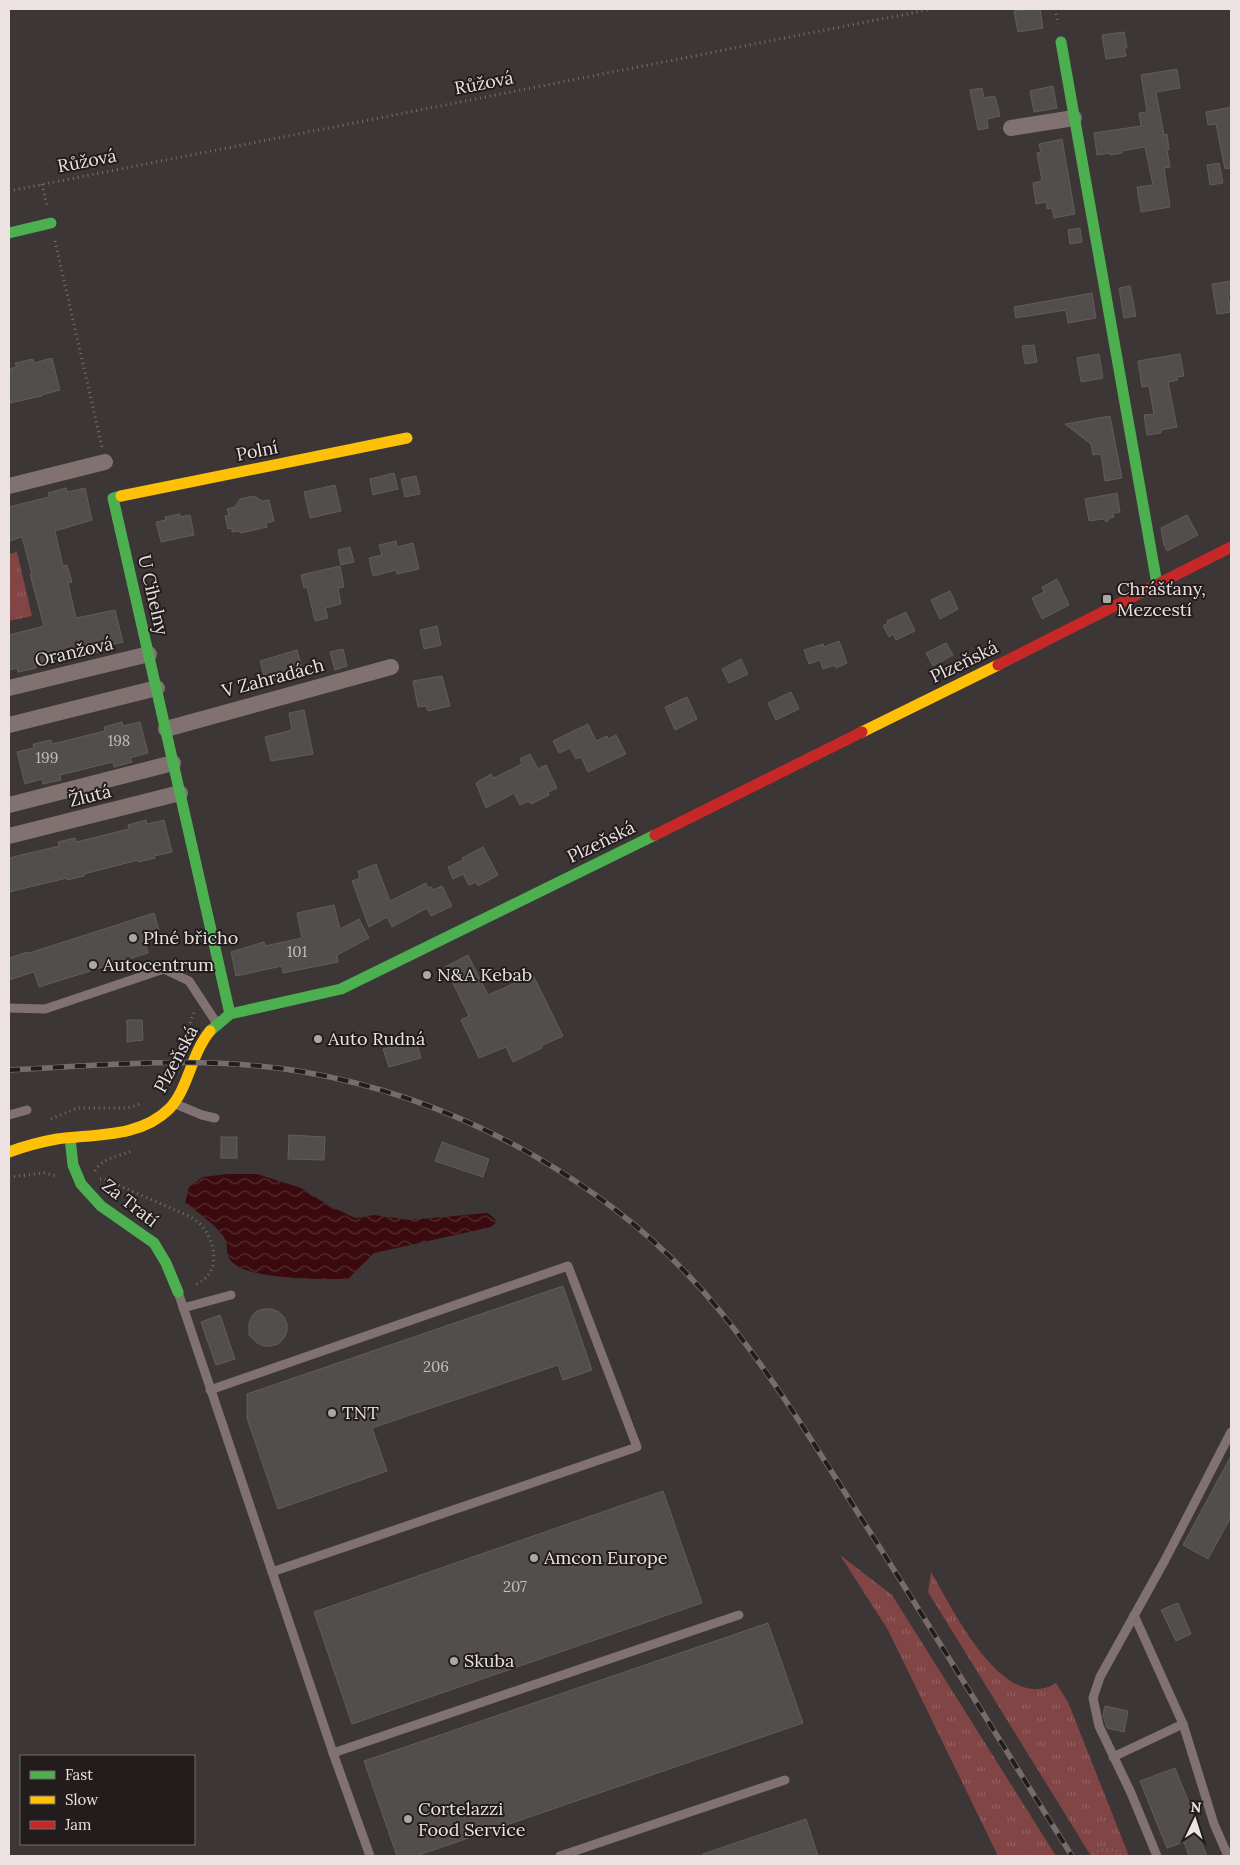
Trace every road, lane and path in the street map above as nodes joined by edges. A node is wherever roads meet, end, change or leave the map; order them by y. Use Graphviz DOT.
graph roads {
  1 [pos="932,9"];
  2 [pos="1061,42"];
  3 [pos="1074,118"];
  4 [pos="1011,128"];
  5 [pos="42,184"];
  6 [pos="9,191"];
  7 [pos="51,223"];
  8 [pos="9,232"];
  9 [pos="406,438"];
  10 [pos="105,462"];
  11 [pos="9,486"];
  12 [pos="114,498"];
  13 [pos="1231,547"];
  14 [pos="1157,584"];
  15 [pos="149,654"];
  16 [pos="391,667"];
  17 [pos="9,688"];
  18 [pos="156,688"];
  19 [pos="9,725"];
  20 [pos="166,729"];
  21 [pos="174,763"];
  22 [pos="180,794"];
  23 [pos="9,805"];
  24 [pos="9,836"];
  25 [pos="200,998"];
  26 [pos="9,1008"];
  27 [pos="230,1014"];
  28 [pos="216,1022"];
  29 [pos="190,1025"];
  30 [pos="173,1102"];
  31 [pos="142,1104"];
  32 [pos="27,1110"];
  33 [pos="9,1116"];
  34 [pos="215,1118"];
  35 [pos="48,1121"];
  36 [pos="70,1138"];
  37 [pos="134,1151"];
  38 [pos="9,1152"];
  39 [pos="178,1292"];
  40 [pos="231,1295"];
  41 [pos="196,1305"];
  42 [pos="183,1308"];
  43 [pos="210,1390"];
  44 [pos="1231,1432"];
  45 [pos="272,1572"];
  46 [pos="738,1615"];
  47 [pos="1134,1615"];
  48 [pos="1183,1724"];
  49 [pos="333,1753"];
  50 [pos="1114,1757"];
  51 [pos="785,1780"];
  52 [pos="370,1856"];
  53 [pos="560,1856"];
  54 [pos="1088,1856"];
  55 [pos="1122,1856"];
  56 [pos="1157,1856"];
  57 [pos="1228,1856"];
  1 -- 5 [label="path, Růžová"];
  2 -- 3 [label="street"];
  3 -- 4 [label="street"];
  3 -- 14 [label="street"];
  5 -- 6 [label="path, Růžová"];
  5 -- 7 [label="path"];
  7 -- 8 [label="street"];
  7 -- 10 [label="path"];
  9 -- 12 [label="street, Polní"];
  10 -- 11 [label="street"];
  12 -- 15 [label="street, U Cihelny"];
  13 -- 14 [label="street, Plzeňská"];
  14 -- 27 [label="street, Plzeňská"];
  15 -- 17 [label="street, Oranžová"];
  15 -- 18 [label="street, U Cihelny"];
  16 -- 20 [label="street, V Zahradách"];
  18 -- 19 [label="street"];
  18 -- 20 [label="street, U Cihelny"];
  20 -- 21 [label="street, U Cihelny"];
  21 -- 22 [label="street, U Cihelny"];
  21 -- 23 [label="street, Žlutá"];
  22 -- 24 [label="street, Žlutá"];
  22 -- 27 [label="street, U Cihelny"];
  25 -- 26 [label="lane"];
  25 -- 28 [label="lane"];
  25 -- 29 [label="path"];
  27 -- 28 [label="street, Plzeňská"];
  28 -- 30 [label="street, Plzeňská"];
  30 -- 34 [label="lane"];
  30 -- 36 [label="street, Plzeňská"];
  31 -- 35 [label="path"];
  32 -- 33 [label="lane"];
  36 -- 38 [label="street, Plzeňská"];
  36 -- 39 [label="street, Za Tratí"];
  37 -- 41 [label="path"];
  39 -- 42 [label="lane"];
  40 -- 41 [label="lane"];
  41 -- 42 [label="lane"];
  42 -- 43 [label="lane"];
  43 -- 45 [label="lane"];
  43 -- 45 [label="lane"];
  44 -- 47 [label="lane"];
  45 -- 49 [label="lane"];
  46 -- 49 [label="lane"];
  47 -- 48 [label="lane"];
  47 -- 50 [label="lane"];
  48 -- 50 [label="lane"];
  48 -- 57 [label="lane"];
  49 -- 52 [label="lane"];
  50 -- 56 [label="lane"];
  51 -- 53 [label="lane"];
  54 -- 55 [label="path"];
}
